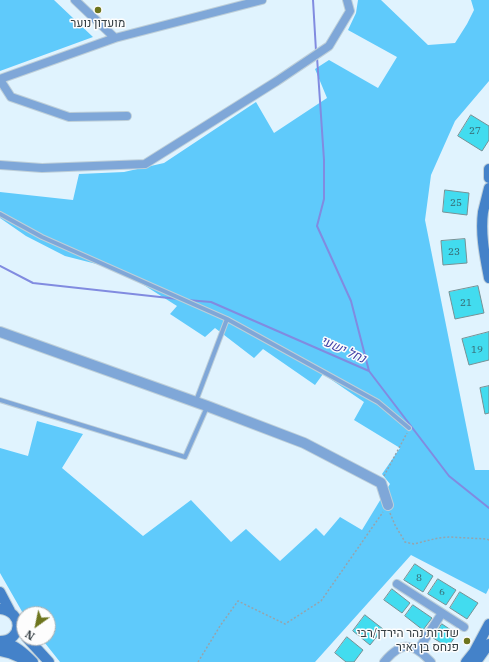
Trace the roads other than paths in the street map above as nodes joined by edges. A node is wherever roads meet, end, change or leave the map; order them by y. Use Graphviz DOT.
graph roads {
  1 [pos="75,0"];
  2 [pos="262,0"];
  3 [pos="348,0"];
  4 [pos="115,38"];
  5 [pos="0,79"];
  6 [pos="128,116"];
  7 [pos="0,165"];
  8 [pos="489,169"];
  9 [pos="489,178"];
  10 [pos="489,188"];
  11 [pos="0,214"];
  12 [pos="489,278"];
  13 [pos="227,319"];
  14 [pos="0,332"];
  15 [pos="0,400"];
  16 [pos="196,401"];
  17 [pos="207,406"];
  18 [pos="409,428"];
  19 [pos="388,505"];
  20 [pos="397,584"];
  21 [pos="0,592"];
  22 [pos="0,609"];
  23 [pos="10,611"];
  24 [pos="442,613"];
  25 [pos="16,618"];
  26 [pos="489,624"];
  27 [pos="464,627"];
  28 [pos="16,631"];
  29 [pos="1,644"];
  30 [pos="489,644"];
  31 [pos="34,646"];
  32 [pos="418,650"];
  33 [pos="29,662"];
  34 [pos="33,662"];
  35 [pos="49,662"];
  36 [pos="384,662"];
  37 [pos="431,662"];
  38 [pos="466,662"];
  39 [pos="476,662"];
  1 -- 4 [label="street"];
  2 -- 4 [label="street"];
  3 -- 7 [label="street"];
  4 -- 5 [label="street"];
  5 -- 6 [label="street"];
  8 -- 9 [label="main road"];
  10 -- 12 [label="main road"];
  11 -- 13 [label="lane"];
  13 -- 16 [label="lane"];
  13 -- 18 [label="lane"];
  14 -- 16 [label="street"];
  15 -- 17 [label="lane"];
  16 -- 17 [label="street"];
  17 -- 19 [label="street"];
  20 -- 24 [label="street"];
  21 -- 23 [label="main road"];
  22 -- 23 [label="main road"];
  23 -- 25 [label="main road"];
  24 -- 27 [label="street"];
  24 -- 32 [label="street"];
  26 -- 38 [label="main road"];
  28 -- 29 [label="main road"];
  29 -- 33 [label="main road"];
  29 -- 34 [label="main road"];
  30 -- 39 [label="main road"];
  31 -- 35 [label="main road"];
  32 -- 36 [label="street"];
  32 -- 37 [label="street"];
}
